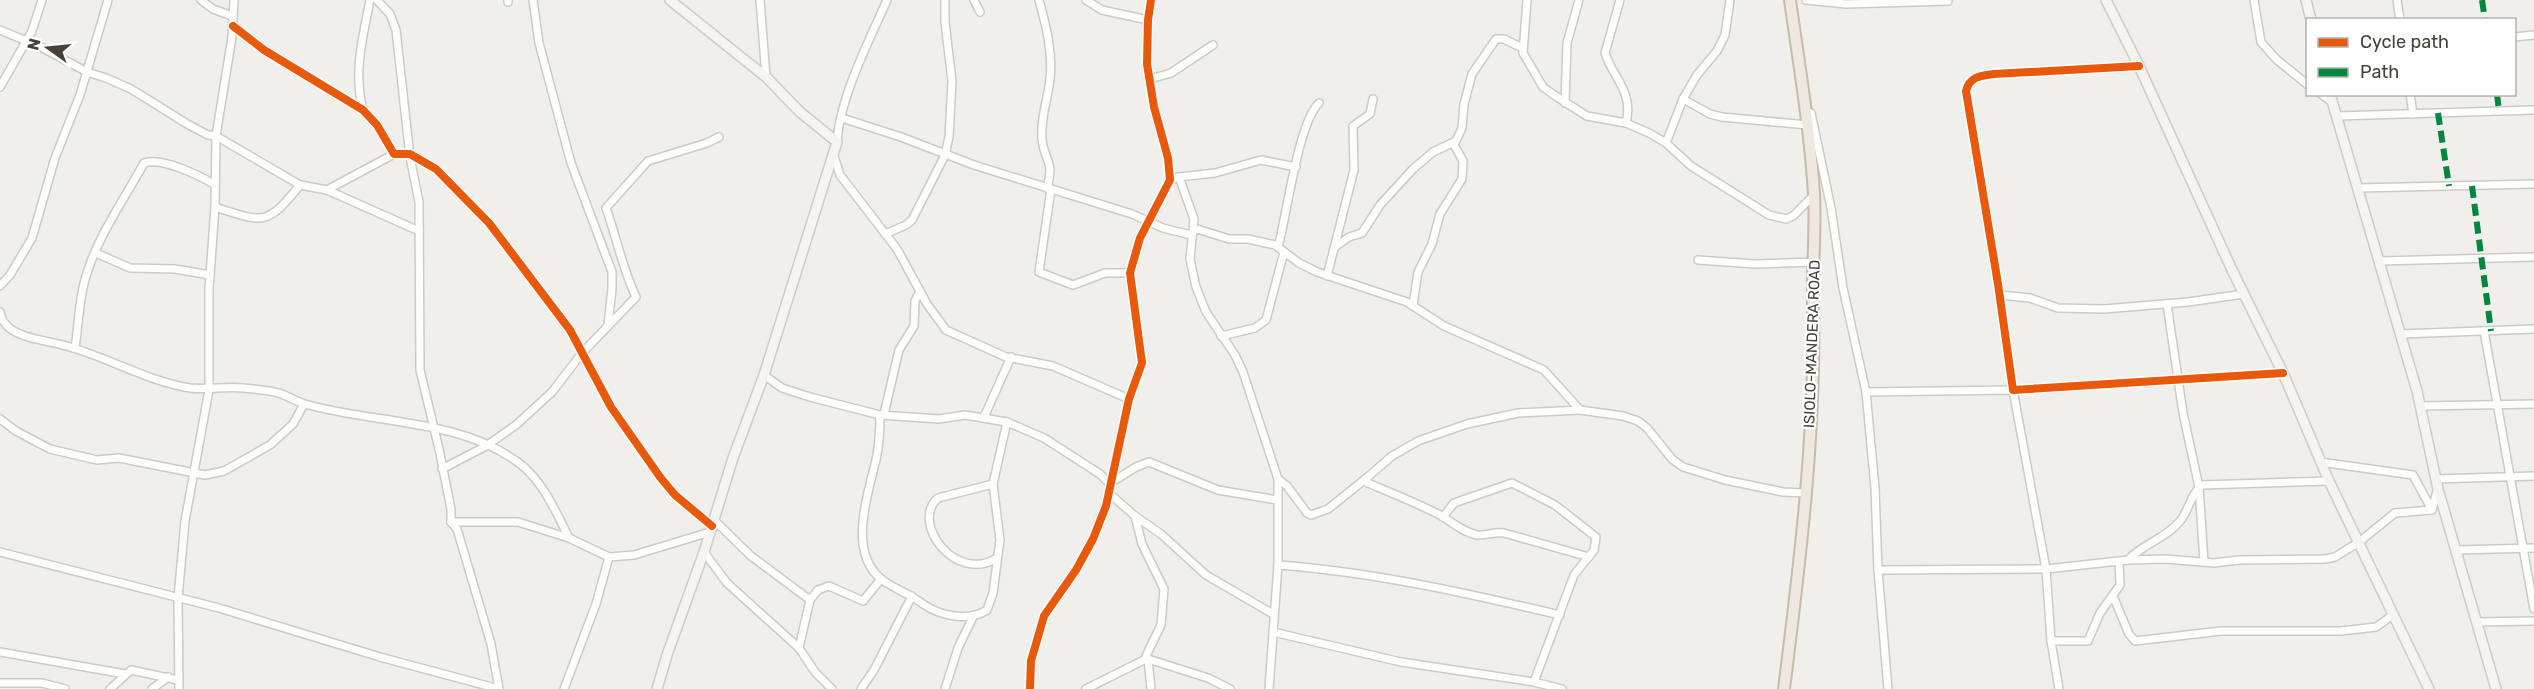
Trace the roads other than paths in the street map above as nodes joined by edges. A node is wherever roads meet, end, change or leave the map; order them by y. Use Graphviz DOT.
graph roads {
  1 [pos="42,0"];
  2 [pos="108,0"];
  3 [pos="201,0"];
  4 [pos="234,0"];
  5 [pos="370,0"];
  6 [pos="377,0"];
  7 [pos="533,0"];
  8 [pos="670,0"];
  9 [pos="760,0"];
  10 [pos="887,0"];
  11 [pos="945,0"];
  12 [pos="974,0"];
  13 [pos="1040,0"];
  14 [pos="1086,0"];
  15 [pos="1151,0"];
  16 [pos="1527,0"];
  17 [pos="1579,0"];
  18 [pos="1620,0"];
  19 [pos="1731,0"];
  20 [pos="1790,0"];
  21 [pos="1806,0"];
  22 [pos="1948,0"];
  23 [pos="1956,0"];
  24 [pos="2106,0"];
  25 [pos="2254,0"];
  26 [pos="2306,0"];
  27 [pos="2397,0"];
  28 [pos="980,12"];
  29 [pos="232,16"];
  30 [pos="2310,18"];
  31 [pos="2400,18"];
  32 [pos="1148,20"];
  33 [pos="233,26"];
  34 [pos="0,30"];
  35 [pos="2534,35"];
  36 [pos="2516,37"];
  37 [pos="27,40"];
  38 [pos="1213,45"];
  39 [pos="1522,48"];
  40 [pos="2139,66"];
  41 [pos="87,72"];
  42 [pos="1801,72"];
  43 [pos="766,77"];
  44 [pos="1150,80"];
  45 [pos="2306,84"];
  46 [pos="0,87"];
  47 [pos="2410,96"];
  48 [pos="2331,98"];
  49 [pos="1373,99"];
  50 [pos="1683,99"];
  51 [pos="1319,103"];
  52 [pos="1565,103"];
  53 [pos="363,110"];
  54 [pos="2534,110"];
  55 [pos="2413,114"];
  56 [pos="2336,116"];
  57 [pos="842,118"];
  58 [pos="1626,123"];
  59 [pos="1808,125"];
  60 [pos="216,136"];
  61 [pos="719,137"];
  62 [pos="837,142"];
  63 [pos="1453,143"];
  64 [pos="1666,143"];
  65 [pos="394,154"];
  66 [pos="410,154"];
  67 [pos="945,155"];
  68 [pos="834,156"];
  69 [pos="1296,167"];
  70 [pos="1179,177"];
  71 [pos="1170,180"];
  72 [pos="214,184"];
  73 [pos="2534,184"];
  74 [pos="300,185"];
  75 [pos="2358,188"];
  76 [pos="1049,189"];
  77 [pos="327,190"];
  78 [pos="1814,195"];
  79 [pos="215,207"];
  80 [pos="1148,220"];
  81 [pos="419,231"];
  82 [pos="885,234"];
  83 [pos="1192,234"];
  84 [pos="1278,247"];
  85 [pos="1335,247"];
  86 [pos="1284,252"];
  87 [pos="96,253"];
  88 [pos="2534,257"];
  89 [pos="1698,260"];
  90 [pos="2380,261"];
  91 [pos="1814,262"];
  92 [pos="1130,273"];
  93 [pos="210,275"];
  94 [pos="1327,276"];
  95 [pos="0,286"];
  96 [pos="920,291"];
  97 [pos="2244,294"];
  98 [pos="2000,295"];
  99 [pos="2167,304"];
  100 [pos="1413,305"];
  101 [pos="0,312"];
  102 [pos="608,325"];
  103 [pos="2534,329"];
  104 [pos="2484,331"];
  105 [pos="2401,334"];
  106 [pos="1221,336"];
  107 [pos="75,348"];
  108 [pos="582,353"];
  109 [pos="1011,357"];
  110 [pos="2283,373"];
  111 [pos="764,375"];
  112 [pos="2178,380"];
  113 [pos="209,390"];
  114 [pos="2013,390"];
  115 [pos="1866,392"];
  116 [pos="1129,399"];
  117 [pos="304,404"];
  118 [pos="2497,404"];
  119 [pos="2534,404"];
  120 [pos="2420,406"];
  121 [pos="1580,410"];
  122 [pos="882,414"];
  123 [pos="984,417"];
  124 [pos="0,419"];
  125 [pos="1007,422"];
  126 [pos="434,428"];
  127 [pos="486,446"];
  128 [pos="2320,462"];
  129 [pos="442,469"];
  130 [pos="193,474"];
  131 [pos="2534,476"];
  132 [pos="2510,477"];
  133 [pos="1278,479"];
  134 [pos="1363,481"];
  135 [pos="2329,481"];
  136 [pos="993,484"];
  137 [pos="1112,484"];
  138 [pos="2437,484"];
  139 [pos="2199,487"];
  140 [pos="1804,493"];
  141 [pos="1110,494"];
  142 [pos="1277,501"];
  143 [pos="2432,510"];
  144 [pos="1135,516"];
  145 [pos="1443,517"];
  146 [pos="451,522"];
  147 [pos="712,526"];
  148 [pos="569,538"];
  149 [pos="2360,542"];
  150 [pos="2523,548"];
  151 [pos="2534,548"];
  152 [pos="2457,550"];
  153 [pos="0,552"];
  154 [pos="704,552"];
  155 [pos="609,557"];
  156 [pos="1589,557"];
  157 [pos="997,558"];
  158 [pos="2128,560"];
  159 [pos="2119,562"];
  160 [pos="2204,562"];
  161 [pos="1278,565"];
  162 [pos="2046,569"];
  163 [pos="1878,570"];
  164 [pos="881,579"];
  165 [pos="912,596"];
  166 [pos="2113,596"];
  167 [pos="178,597"];
  168 [pos="810,600"];
  169 [pos="2534,609"];
  170 [pos="1273,614"];
  171 [pos="1560,615"];
  172 [pos="2393,615"];
  173 [pos="973,617"];
  174 [pos="2534,621"];
  175 [pos="2476,622"];
  176 [pos="1273,632"];
  177 [pos="2051,641"];
  178 [pos="799,648"];
  179 [pos="0,652"];
  180 [pos="1147,659"];
  181 [pos="124,674"];
  182 [pos="168,677"];
  183 [pos="178,680"];
  184 [pos="1534,682"];
  185 [pos="0,683"];
  186 [pos="65,689"];
  187 [pos="110,689"];
  188 [pos="152,689"];
  189 [pos="180,689"];
  190 [pos="499,689"];
  191 [pos="564,689"];
  192 [pos="657,689"];
  193 [pos="832,689"];
  194 [pos="861,689"];
  195 [pos="945,689"];
  196 [pos="1030,689"];
  197 [pos="1086,689"];
  198 [pos="1150,689"];
  199 [pos="1230,689"];
  200 [pos="1269,689"];
  201 [pos="1562,689"];
  202 [pos="1784,689"];
  203 [pos="1888,689"];
  204 [pos="2059,689"];
  205 [pos="2429,689"];
  206 [pos="2496,689"];
  1 -- 37 [label="street"];
  2 -- 41 [label="street"];
  3 -- 29 [label="street"];
  4 -- 29 [label="street"];
  5 -- 53 [label="street"];
  6 -- 66 [label="street"];
  7 -- 102 [label="street"];
  8 -- 43 [label="main road"];
  9 -- 43 [label="street"];
  10 -- 57 [label="street"];
  11 -- 67 [label="street"];
  12 -- 28 [label="street"];
  13 -- 76 [label="street"];
  14 -- 32 [label="street"];
  15 -- 32 [label="street"];
  16 -- 39 [label="street"];
  17 -- 52 [label="street"];
  18 -- 58 [label="street"];
  19 -- 50 [label="street"];
  20 -- 42 [label="highway, ISIOLO-MANDERA ROAD"];
  21 -- 22 [label="street"];
  22 -- 23 [label="street"];
  24 -- 40 [label="main road"];
  25 -- 45 [label="street"];
  26 -- 30 [label="main road"];
  27 -- 31 [label="street"];
  29 -- 33 [label="street"];
  32 -- 44 [label="street"];
  33 -- 53 [label="street"];
  33 -- 60 [label="street"];
  34 -- 37 [label="street"];
  35 -- 36 [label="street"];
  37 -- 41 [label="street"];
  37 -- 46 [label="street"];
  38 -- 44 [label="street"];
  39 -- 52 [label="street"];
  39 -- 63 [label="street"];
  40 -- 97 [label="main road"];
  40 -- 98 [label="street"];
  41 -- 60 [label="street"];
  41 -- 95 [label="street"];
  42 -- 59 [label="highway, ISIOLO-MANDERA ROAD"];
  42 -- 115 [label="street"];
  43 -- 62 [label="main road"];
  44 -- 71 [label="street"];
  47 -- 55 [label="street"];
  48 -- 56 [label="main road"];
  49 -- 85 [label="street"];
  50 -- 59 [label="street"];
  50 -- 64 [label="street"];
  51 -- 69 [label="street"];
  52 -- 58 [label="street"];
  53 -- 65 [label="street"];
  54 -- 55 [label="street"];
  55 -- 56 [label="street"];
  56 -- 75 [label="main road"];
  57 -- 62 [label="street"];
  57 -- 67 [label="street"];
  58 -- 64 [label="street"];
  59 -- 78 [label="highway, ISIOLO-MANDERA ROAD"];
  60 -- 72 [label="street"];
  60 -- 74 [label="street"];
  61 -- 102 [label="street"];
  62 -- 68 [label="main road"];
  63 -- 85 [label="street"];
  63 -- 100 [label="street"];
  64 -- 78 [label="street"];
  65 -- 66 [label="street"];
  65 -- 77 [label="street"];
  66 -- 81 [label="street"];
  66 -- 108 [label="street"];
  67 -- 76 [label="street"];
  67 -- 82 [label="street"];
  68 -- 82 [label="street"];
  68 -- 111 [label="main road"];
  69 -- 70 [label="street"];
  69 -- 84 [label="street"];
  70 -- 71 [label="street"];
  70 -- 83 [label="street"];
  71 -- 80 [label="street"];
  72 -- 79 [label="street"];
  72 -- 87 [label="street"];
  73 -- 75 [label="street"];
  74 -- 77 [label="street"];
  74 -- 79 [label="street"];
  75 -- 90 [label="main road"];
  76 -- 80 [label="street"];
  76 -- 92 [label="street"];
  77 -- 81 [label="street"];
  78 -- 91 [label="highway, ISIOLO-MANDERA ROAD"];
  79 -- 93 [label="street"];
  80 -- 83 [label="street"];
  80 -- 92 [label="street"];
  81 -- 126 [label="street"];
  82 -- 96 [label="street"];
  83 -- 84 [label="street"];
  83 -- 106 [label="street"];
  84 -- 86 [label="street"];
  85 -- 94 [label="street"];
  86 -- 94 [label="street"];
  86 -- 106 [label="street"];
  87 -- 93 [label="street"];
  87 -- 107 [label="street"];
  88 -- 90 [label="street"];
  89 -- 91 [label="street"];
  90 -- 105 [label="main road"];
  91 -- 140 [label="highway, ISIOLO-MANDERA ROAD"];
  92 -- 116 [label="street"];
  93 -- 113 [label="street"];
  94 -- 100 [label="street"];
  96 -- 109 [label="street"];
  96 -- 122 [label="street"];
  97 -- 99 [label="street"];
  97 -- 110 [label="main road"];
  98 -- 99 [label="street"];
  98 -- 114 [label="street"];
  99 -- 112 [label="street"];
  100 -- 121 [label="street"];
  101 -- 107 [label="street"];
  102 -- 108 [label="street"];
  103 -- 104 [label="street"];
  104 -- 105 [label="street"];
  104 -- 118 [label="street"];
  105 -- 120 [label="main road"];
  106 -- 133 [label="street"];
  107 -- 113 [label="street"];
  108 -- 127 [label="street"];
  108 -- 147 [label="street"];
  109 -- 116 [label="street"];
  109 -- 123 [label="street"];
  110 -- 112 [label="street"];
  110 -- 128 [label="main road"];
  111 -- 122 [label="street"];
  111 -- 147 [label="main road"];
  112 -- 114 [label="street"];
  112 -- 139 [label="street"];
  113 -- 117 [label="street"];
  113 -- 130 [label="street"];
  114 -- 115 [label="street"];
  114 -- 162 [label="street"];
  115 -- 163 [label="street"];
  116 -- 137 [label="street"];
  117 -- 126 [label="street"];
  117 -- 130 [label="street"];
  118 -- 119 [label="street"];
  118 -- 120 [label="street"];
  118 -- 132 [label="street"];
  120 -- 138 [label="main road"];
  121 -- 134 [label="street"];
  121 -- 140 [label="street"];
  122 -- 123 [label="street"];
  122 -- 164 [label="street"];
  123 -- 125 [label="street"];
  124 -- 130 [label="street"];
  125 -- 136 [label="street"];
  125 -- 137 [label="street"];
  126 -- 127 [label="street"];
  126 -- 129 [label="street"];
  127 -- 129 [label="street"];
  127 -- 148 [label="street"];
  128 -- 135 [label="main road"];
  128 -- 143 [label="street"];
  129 -- 146 [label="street"];
  130 -- 167 [label="street"];
  131 -- 132 [label="street"];
  132 -- 138 [label="street"];
  132 -- 150 [label="street"];
  133 -- 134 [label="street"];
  133 -- 142 [label="street"];
  134 -- 145 [label="street"];
  135 -- 139 [label="street"];
  135 -- 149 [label="main road"];
  136 -- 157 [label="street"];
  136 -- 157 [label="street"];
  137 -- 141 [label="street"];
  137 -- 142 [label="street"];
  138 -- 143 [label="street"];
  138 -- 152 [label="main road"];
  139 -- 158 [label="street"];
  139 -- 160 [label="street"];
  140 -- 202 [label="highway, ISIOLO-MANDERA ROAD"];
  141 -- 144 [label="street"];
  141 -- 196 [label="street"];
  142 -- 161 [label="street"];
  143 -- 149 [label="street"];
  144 -- 170 [label="street"];
  144 -- 180 [label="street"];
  145 -- 156 [label="street"];
  145 -- 156 [label="street"];
  146 -- 148 [label="street"];
  146 -- 190 [label="street"];
  147 -- 154 [label="main road"];
  147 -- 155 [label="street"];
  147 -- 168 [label="street"];
  148 -- 155 [label="street"];
  149 -- 160 [label="street"];
  149 -- 172 [label="main road"];
  150 -- 151 [label="street"];
  150 -- 152 [label="street"];
  150 -- 169 [label="street"];
  152 -- 175 [label="main road"];
  153 -- 167 [label="street"];
  154 -- 178 [label="street"];
  154 -- 192 [label="main road"];
  155 -- 191 [label="street"];
  156 -- 171 [label="street"];
  157 -- 173 [label="street"];
  158 -- 159 [label="street"];
  158 -- 160 [label="street"];
  159 -- 162 [label="street"];
  159 -- 166 [label="street"];
  161 -- 170 [label="street"];
  161 -- 171 [label="street"];
  162 -- 163 [label="street"];
  162 -- 177 [label="street"];
  163 -- 203 [label="street"];
  164 -- 165 [label="street"];
  164 -- 168 [label="street"];
  165 -- 173 [label="street"];
  165 -- 194 [label="street"];
  166 -- 172 [label="street"];
  166 -- 177 [label="street"];
  167 -- 183 [label="street"];
  167 -- 190 [label="street"];
  168 -- 178 [label="street"];
  170 -- 176 [label="street"];
  171 -- 184 [label="street"];
  172 -- 205 [label="main road"];
  173 -- 195 [label="street"];
  174 -- 175 [label="street"];
  175 -- 206 [label="main road"];
  176 -- 184 [label="street"];
  176 -- 200 [label="street"];
  177 -- 204 [label="street"];
  178 -- 193 [label="street"];
  179 -- 181 [label="street"];
  180 -- 197 [label="street"];
  180 -- 198 [label="street"];
  180 -- 199 [label="street"];
  181 -- 182 [label="street"];
  181 -- 187 [label="street"];
  182 -- 183 [label="street"];
  182 -- 188 [label="street"];
  183 -- 189 [label="street"];
  184 -- 201 [label="street"];
  185 -- 186 [label="street"];
}
